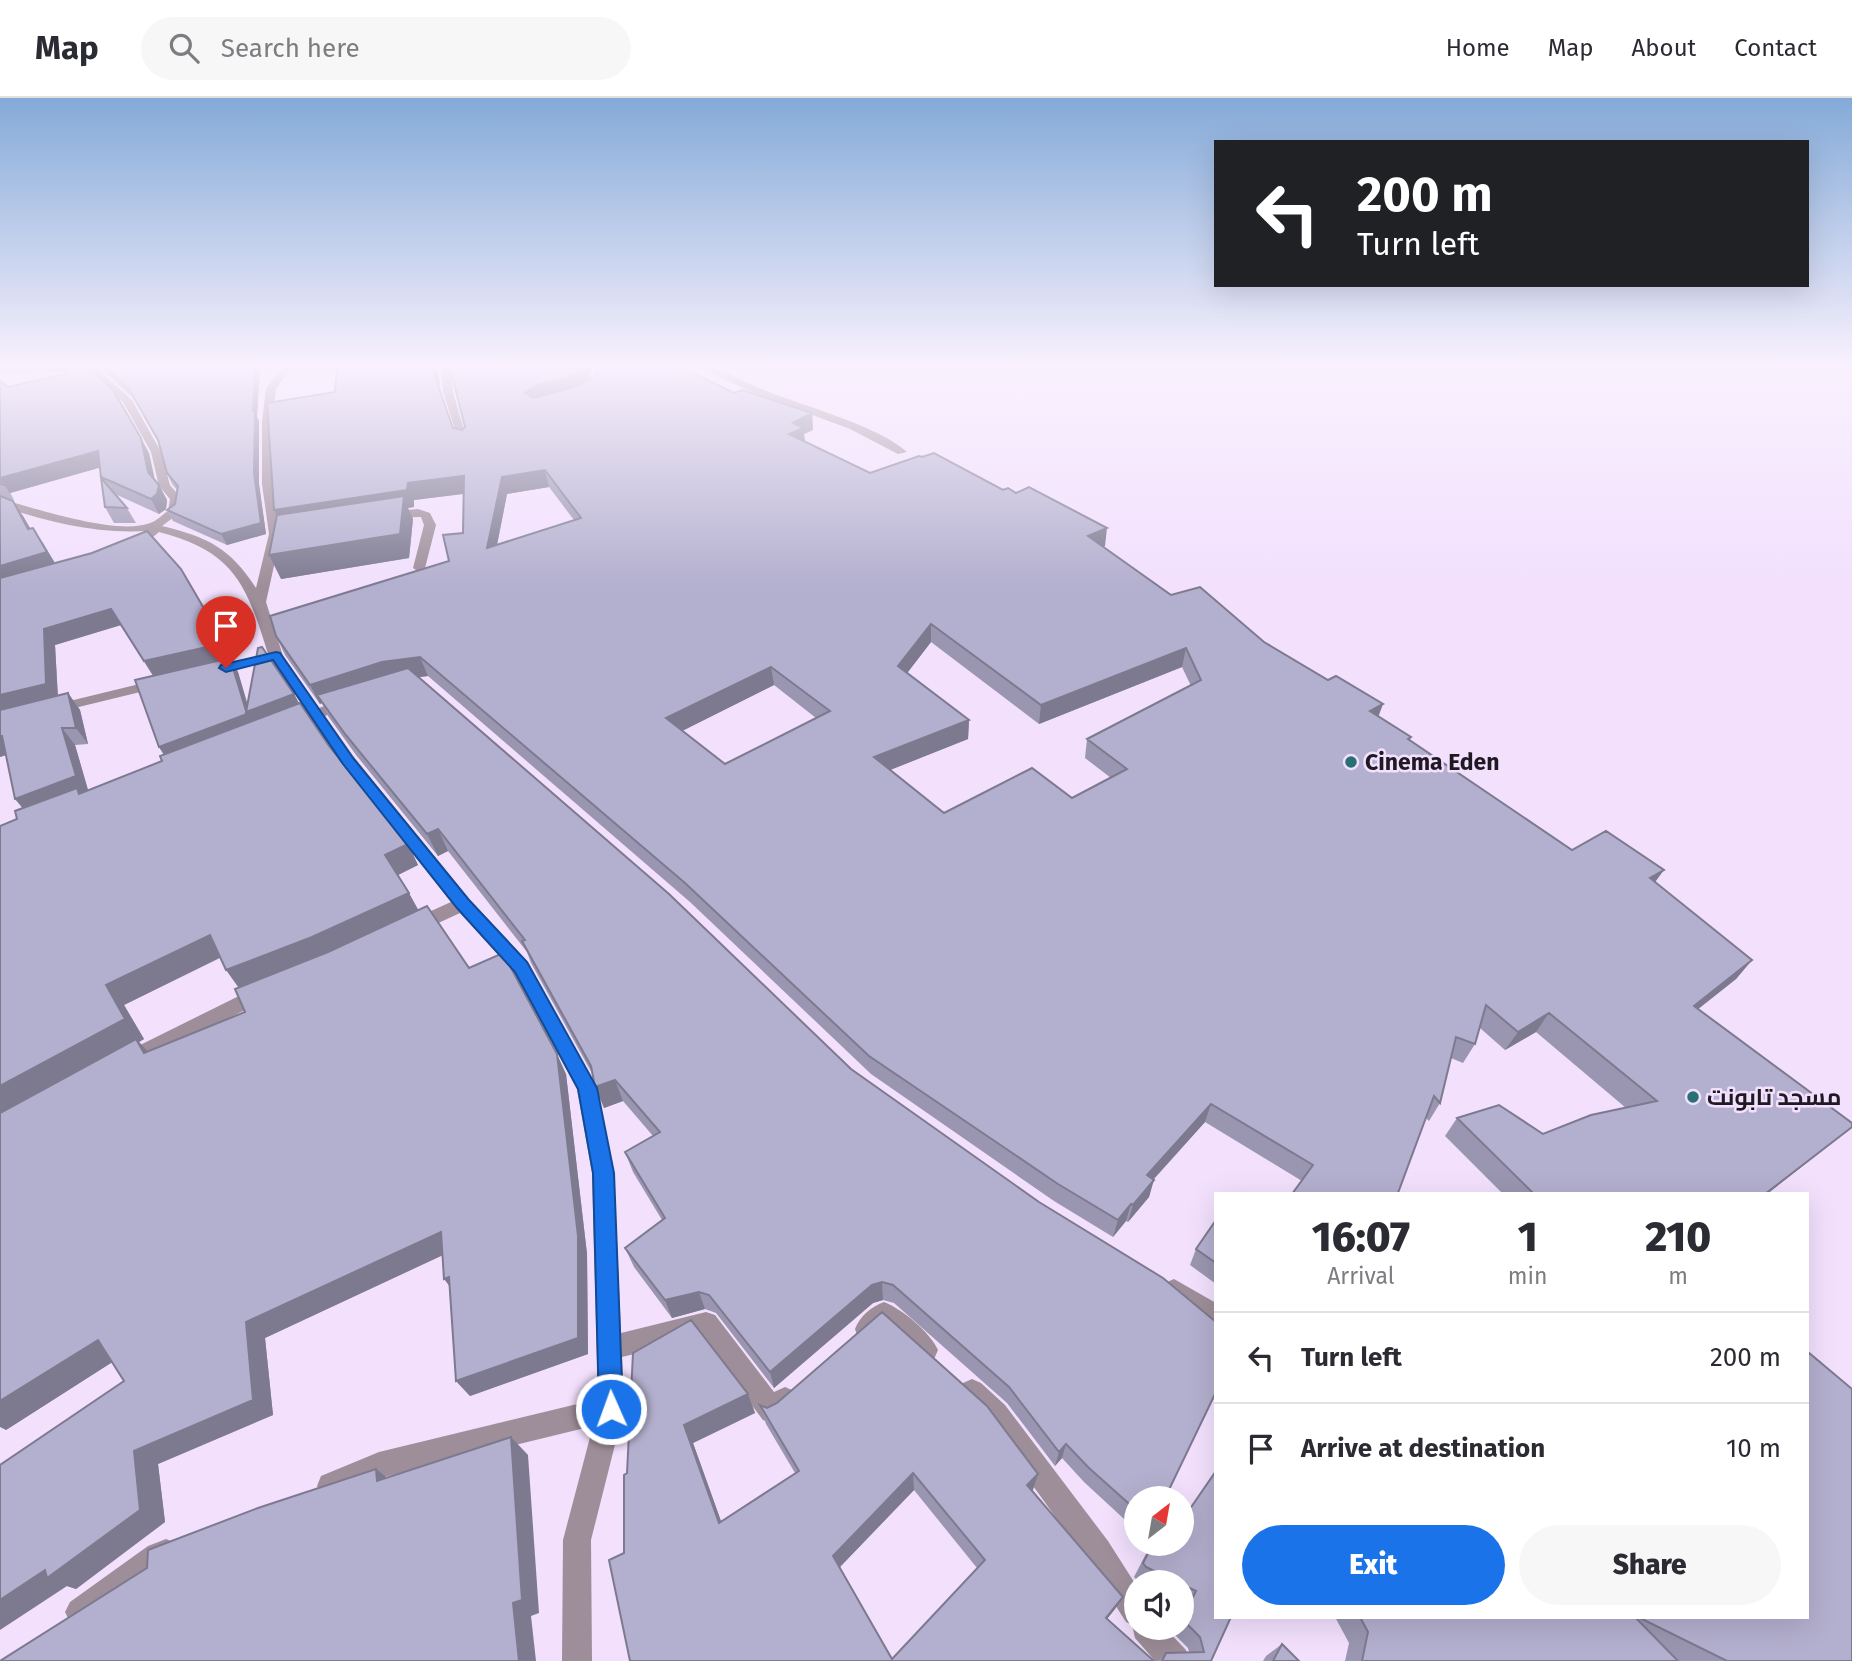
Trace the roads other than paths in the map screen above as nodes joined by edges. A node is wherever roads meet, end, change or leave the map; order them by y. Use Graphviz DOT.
graph roads {
  1 [pos="149,440"];
  2 [pos="267,440"];
  3 [pos="879,440"];
  4 [pos="902,452"];
  5 [pos="0,502"];
  6 [pos="377,517"];
  7 [pos="149,535"];
  8 [pos="419,568"];
  9 [pos="259,602"];
  10 [pos="276,656"];
  11 [pos="197,675"];
  12 [pos="171,681"];
  13 [pos="369,695"];
  14 [pos="39,712"];
  15 [pos="317,713"];
  16 [pos="266,733"];
  17 [pos="463,904"];
  18 [pos="392,937"];
  19 [pos="276,987"];
  20 [pos="108,1072"];
  21 [pos="1159,1282"];
  22 [pos="1214,1316"];
  23 [pos="609,1348"];
  24 [pos="843,1349"];
  25 [pos="802,1385"];
  26 [pos="611,1409"];
  27 [pos="307,1497"];
  28 [pos="195,1542"];
  29 [pos="1124,1593"];
  30 [pos="59,1628"];
  31 [pos="1156,1640"];
  32 [pos="577,1661"];
  33 [pos="1175,1661"];
  1 -- 7 [label="street"];
  2 -- 9 [label="street"];
  3 -- 4 [label="street"];
  5 -- 7 [label="street"];
  6 -- 8 [label="street"];
  7 -- 9 [label="street"];
  9 -- 10 [label="street"];
  10 -- 11 [label="street"];
  10 -- 15 [label="street"];
  12 -- 14 [label="street"];
  13 -- 15 [label="street"];
  15 -- 16 [label="street"];
  15 -- 17 [label="street"];
  17 -- 18 [label="street"];
  17 -- 23 [label="street"];
  19 -- 20 [label="street"];
  21 -- 22 [label="street"];
  23 -- 25 [label="street"];
  23 -- 26 [label="street"];
  24 -- 29 [label="street"];
  26 -- 27 [label="street"];
  26 -- 32 [label="street"];
  28 -- 30 [label="street"];
  31 -- 33 [label="street"];
}
